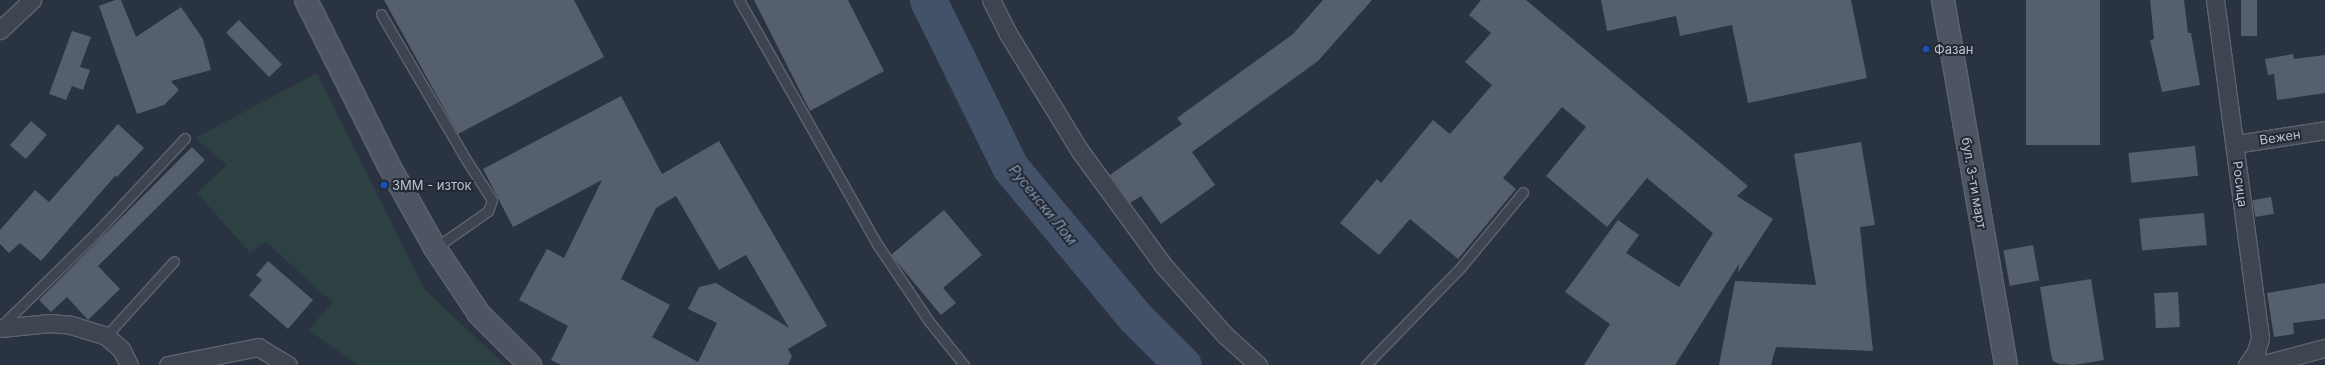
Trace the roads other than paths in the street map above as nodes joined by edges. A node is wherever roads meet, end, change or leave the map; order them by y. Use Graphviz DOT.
graph roads {
  1 [pos="32,0"];
  2 [pos="306,0"];
  3 [pos="739,0"];
  4 [pos="991,0"];
  5 [pos="1943,0"];
  6 [pos="2215,0"];
  7 [pos="381,14"];
  8 [pos="0,30"];
  9 [pos="2325,130"];
  10 [pos="185,138"];
  11 [pos="2235,144"];
  12 [pos="1523,192"];
  13 [pos="434,248"];
  14 [pos="174,261"];
  15 [pos="0,328"];
  16 [pos="106,336"];
  17 [pos="2325,348"];
  18 [pos="129,365"];
  19 [pos="168,365"];
  20 [pos="288,365"];
  21 [pos="530,365"];
  22 [pos="964,365"];
  23 [pos="1258,365"];
  24 [pos="1366,365"];
  25 [pos="2006,365"];
  26 [pos="2247,365"];
  27 [pos="2260,365"];
  1 -- 8 [label="street"];
  2 -- 13 [label="street"];
  3 -- 22 [label="lane"];
  4 -- 23 [label="street"];
  5 -- 25 [label="street, бул. 3-ти март"];
  6 -- 11 [label="street, Росица"];
  7 -- 13 [label="lane"];
  9 -- 11 [label="street, Вежен"];
  10 -- 15 [label="lane"];
  11 -- 26 [label="street, Росица"];
  12 -- 24 [label="lane"];
  13 -- 21 [label="street"];
  14 -- 16 [label="lane"];
  15 -- 16 [label="street"];
  16 -- 18 [label="street"];
  17 -- 27 [label="street"];
  19 -- 20 [label="street"];
}
